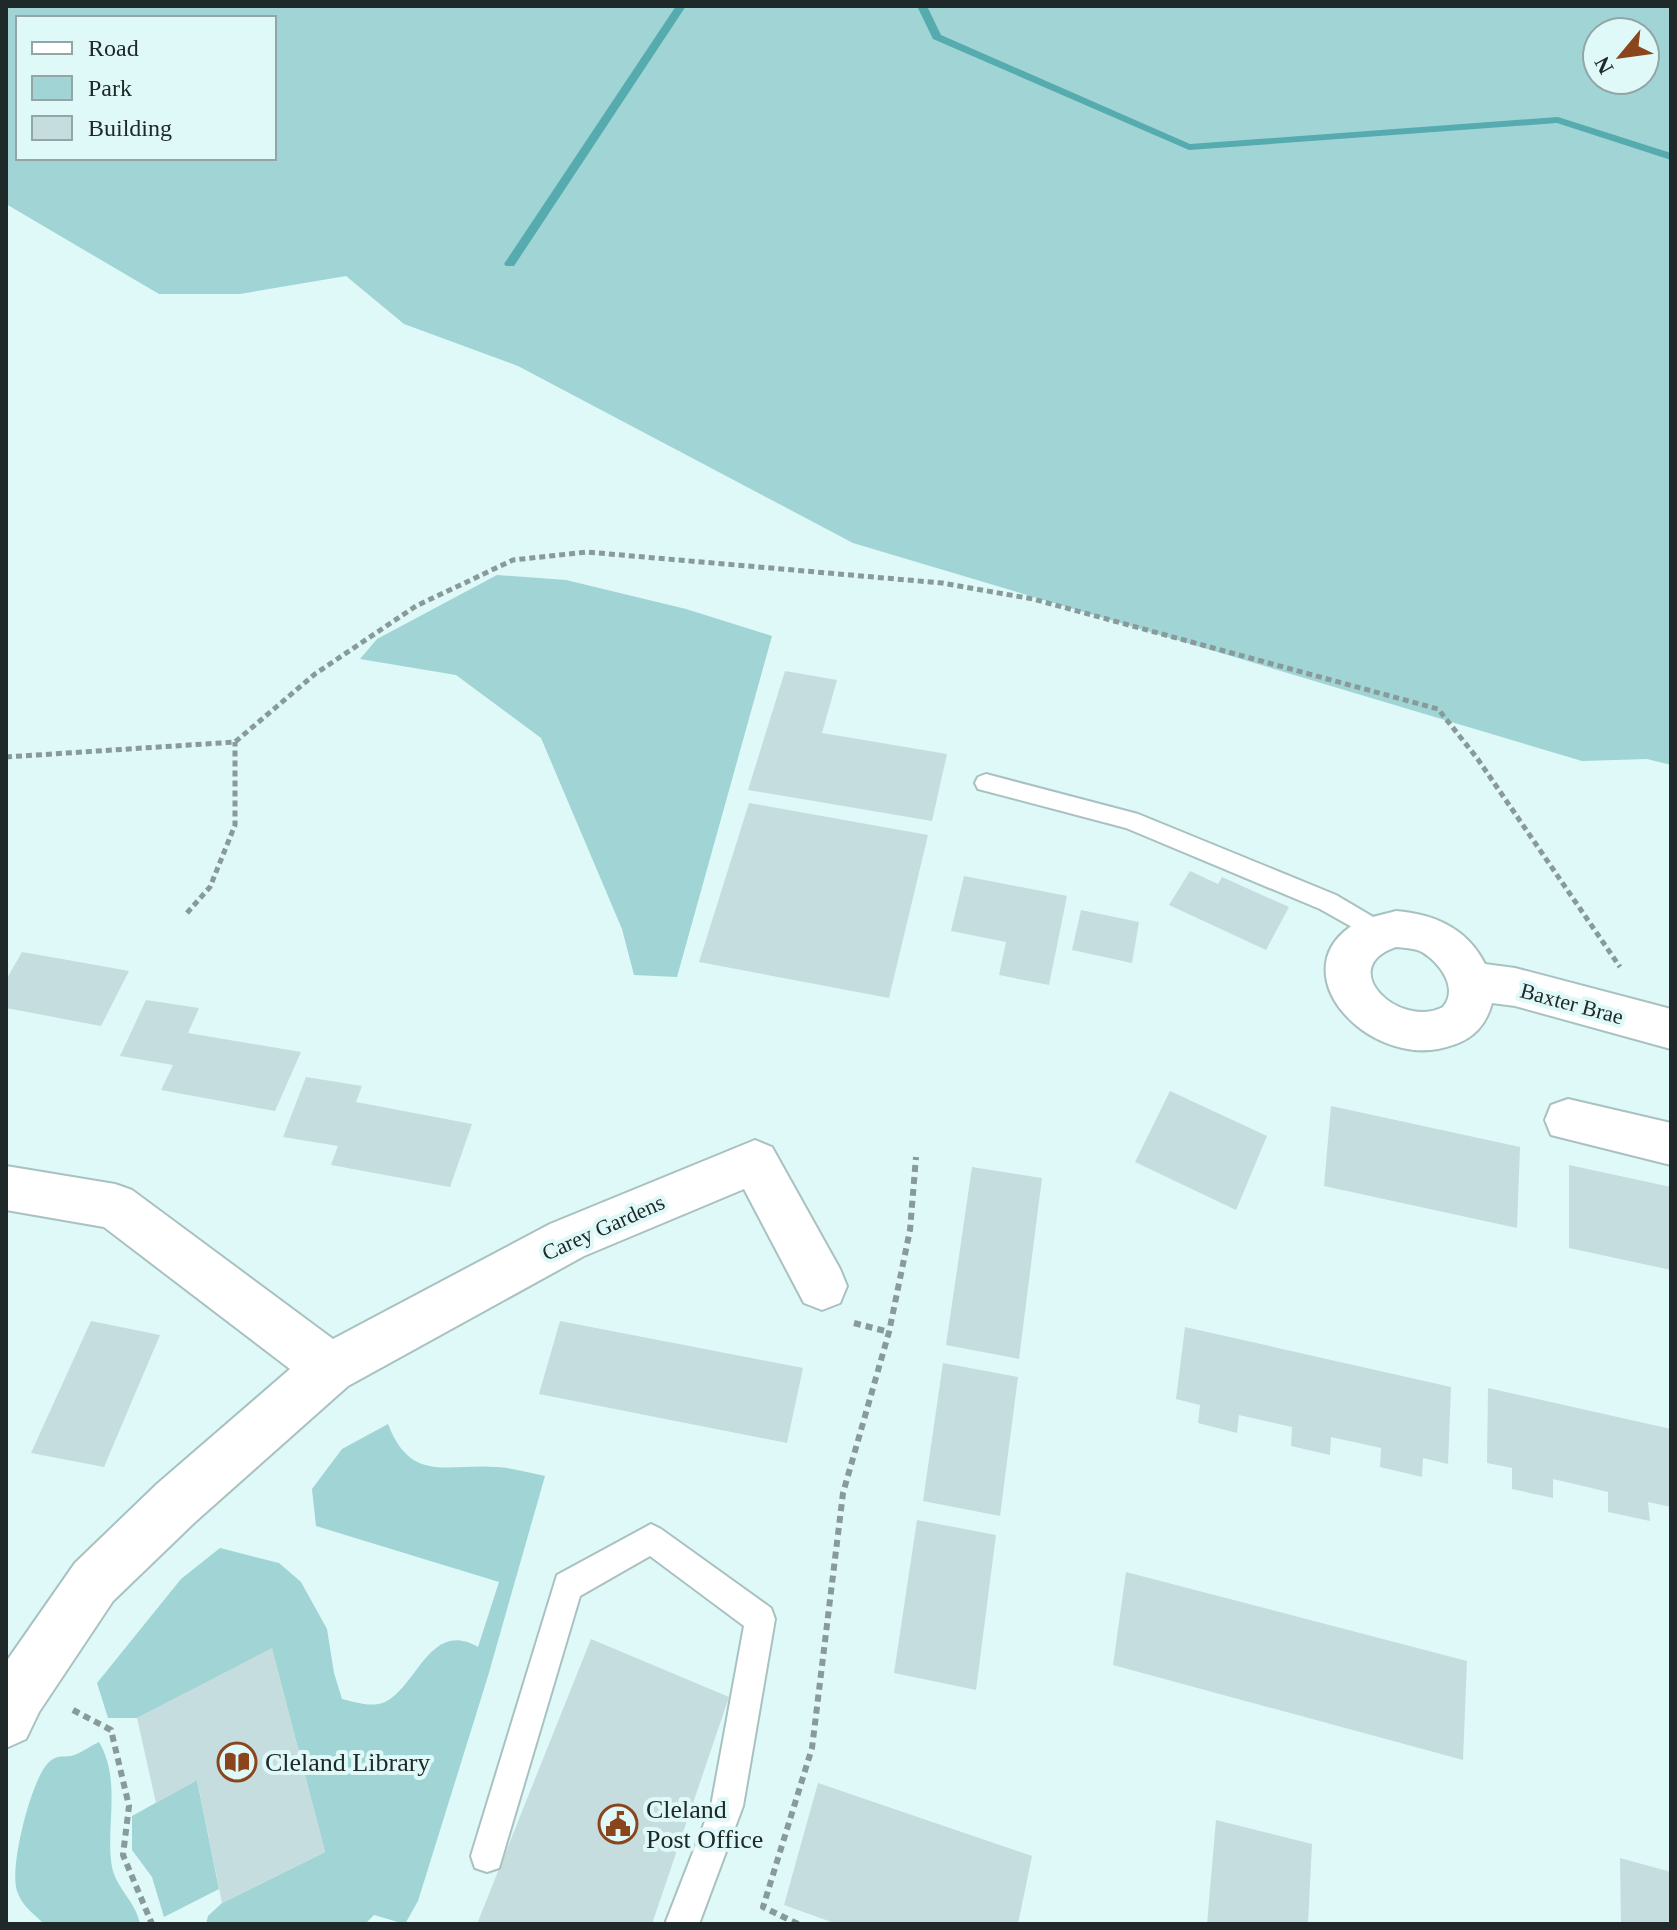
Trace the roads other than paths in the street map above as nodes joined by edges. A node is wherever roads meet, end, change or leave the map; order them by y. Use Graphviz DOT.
graph roads {
  1 [pos="986,783"];
  2 [pos="1377,931"];
  3 [pos="1471,981"];
  4 [pos="1667,1028"];
  5 [pos="1568,1120"];
  6 [pos="1671,1144"];
  7 [pos="6,1188"];
  8 [pos="822,1286"];
  9 [pos="330,1368"];
  10 [pos="12,1706"];
  11 [pos="487,1856"];
  12 [pos="682,1924"];
  1 -- 2 [label="lane"];
  2 -- 3 [label="street"];
  2 -- 3 [label="street"];
  3 -- 4 [label="street, Baxter Brae"];
  5 -- 6 [label="street"];
  7 -- 9 [label="street"];
  8 -- 9 [label="street, Carey Gardens"];
  9 -- 10 [label="street, Carey Gardens"];
  11 -- 12 [label="lane"];
}
